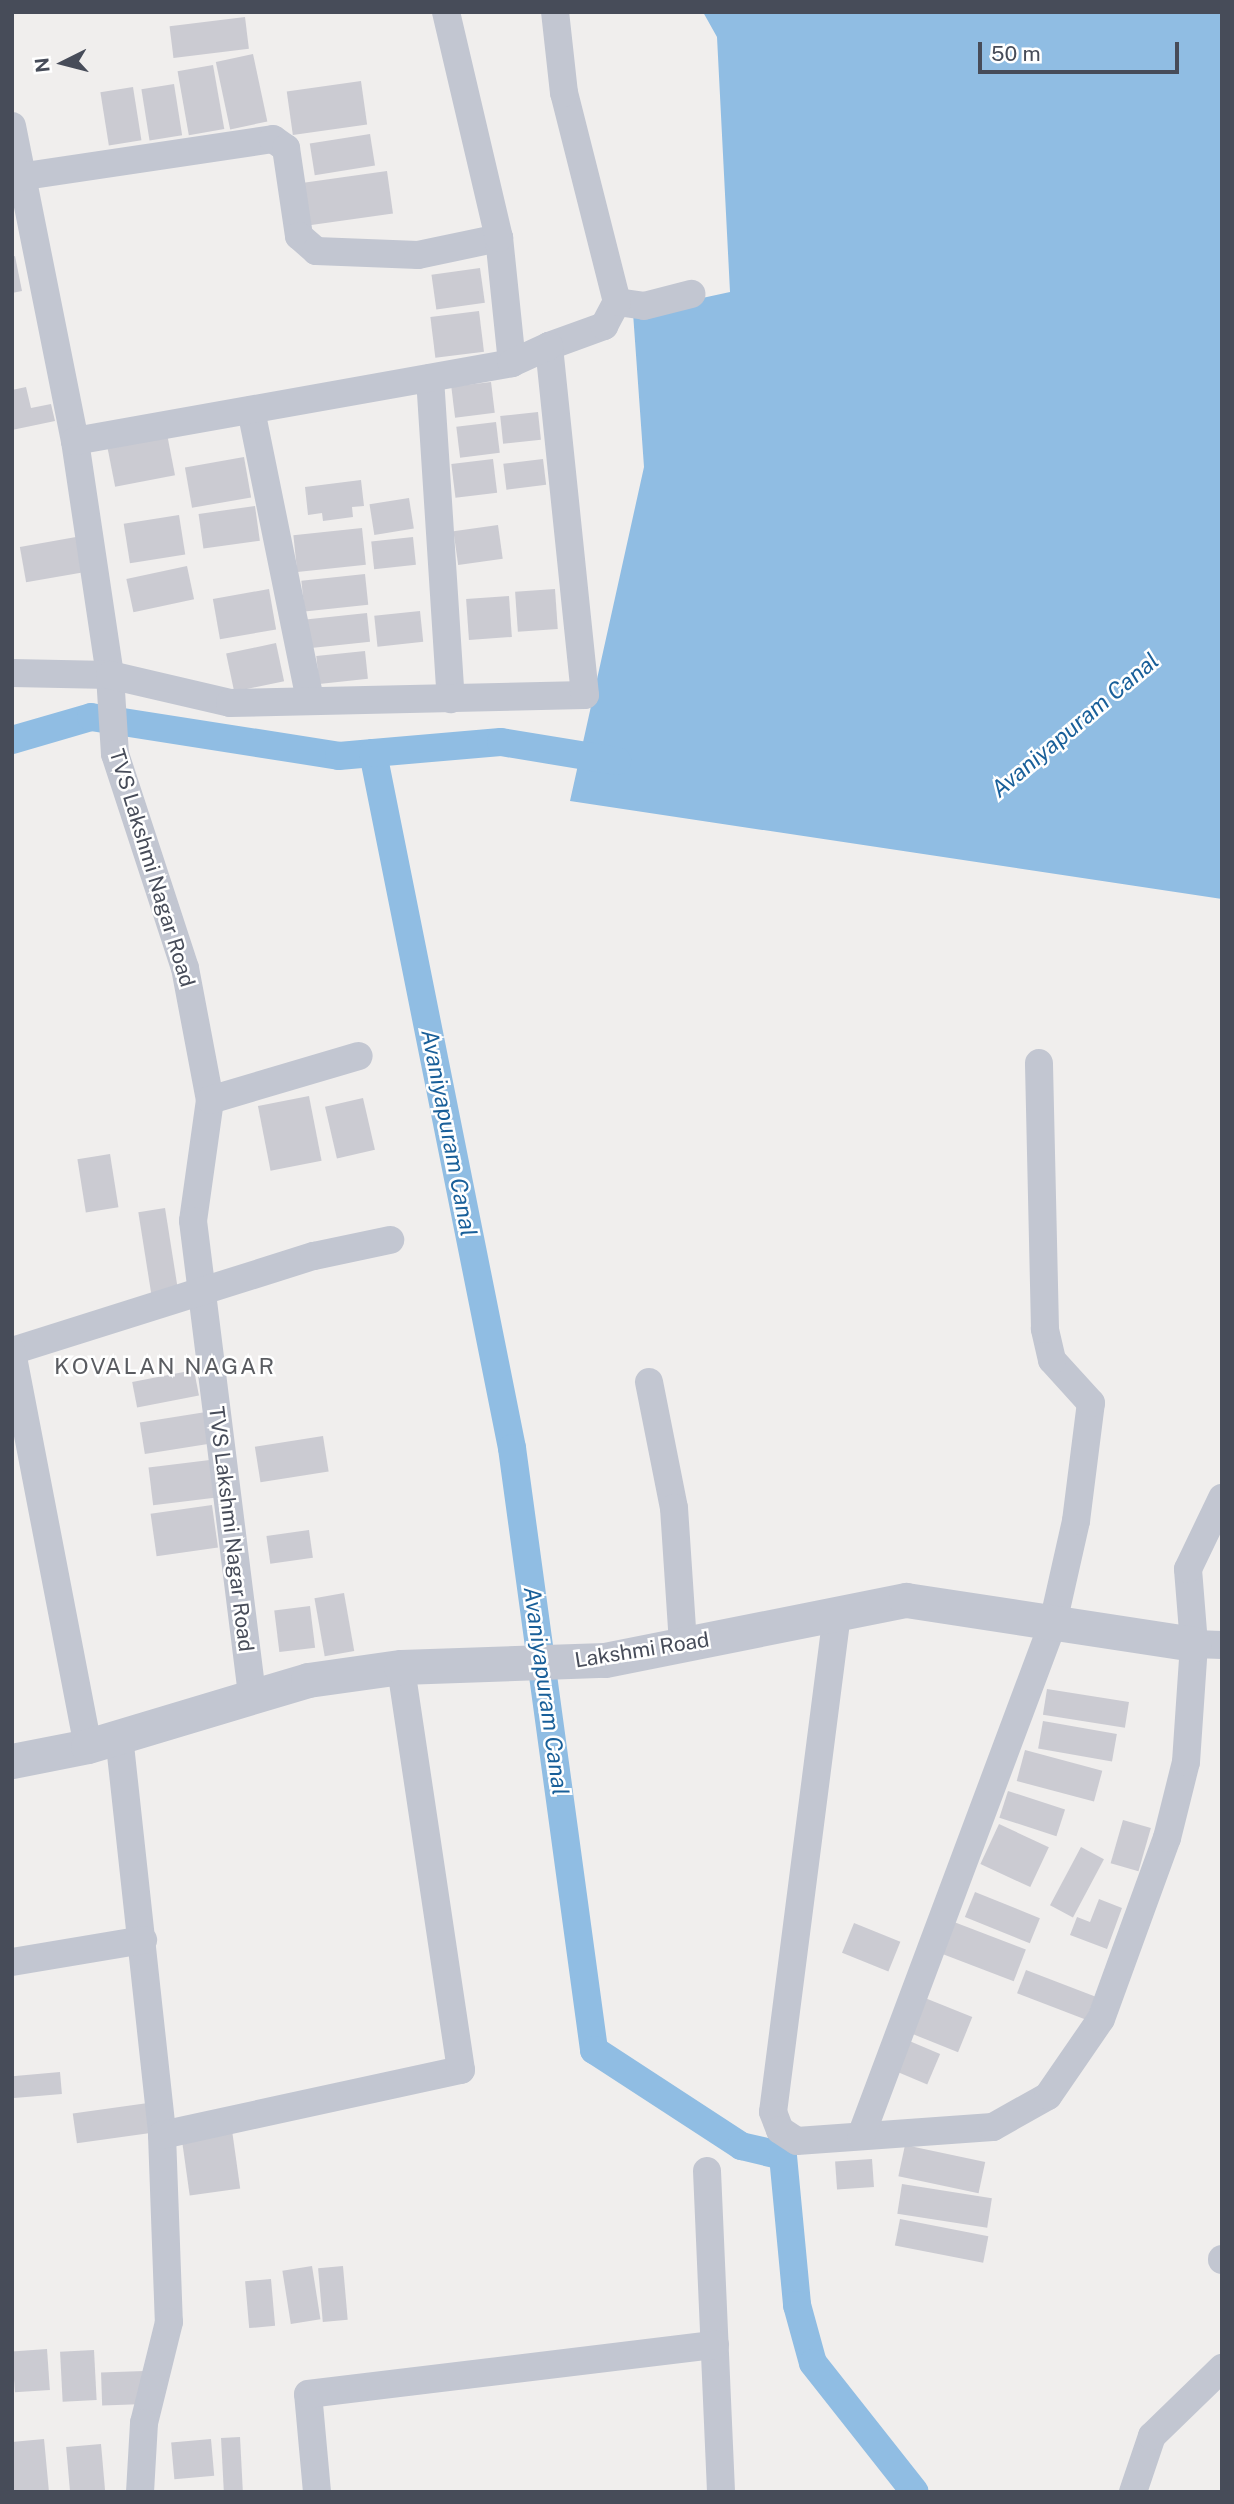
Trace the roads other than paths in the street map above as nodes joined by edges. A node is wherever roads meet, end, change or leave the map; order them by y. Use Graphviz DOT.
graph roads {
  1 [pos="446,12"];
  2 [pos="555,12"];
  3 [pos="12,126"];
  4 [pos="17,177"];
  5 [pos="499,239"];
  6 [pos="691,294"];
  7 [pos="617,302"];
  8 [pos="549,346"];
  9 [pos="512,363"];
  10 [pos="430,377"];
  11 [pos="251,410"];
  12 [pos="75,441"];
  13 [pos="12,673"];
  14 [pos="110,675"];
  15 [pos="451,699"];
  16 [pos="310,701"];
  17 [pos="359,1056"];
  18 [pos="1039,1063"];
  19 [pos="210,1100"];
  20 [pos="390,1240"];
  21 [pos="202,1293"];
  22 [pos="12,1352"];
  23 [pos="649,1382"];
  24 [pos="1222,1498"];
  25 [pos="837,1614"];
  26 [pos="1053,1623"];
  27 [pos="683,1644"];
  28 [pos="1208,1645"];
  29 [pos="401,1667"];
  30 [pos="252,1696"];
  31 [pos="103,1741"];
  32 [pos="12,1761"];
  33 [pos="143,1940"];
  34 [pos="12,1962"];
  35 [pos="162,2134"];
  36 [pos="861,2136"];
  37 [pos="707,2171"];
  38 [pos="715,2345"];
  39 [pos="1222,2368"];
  40 [pos="140,2492"];
  41 [pos="317,2492"];
  42 [pos="721,2492"];
  43 [pos="1133,2492"];
  1 -- 5 [label="street"];
  2 -- 7 [label="street"];
  3 -- 4 [label="street, TVS Lakshmi Nagar Road"];
  4 -- 5 [label="street"];
  4 -- 12 [label="street, TVS Lakshmi Nagar Road"];
  5 -- 9 [label="street"];
  6 -- 7 [label="street"];
  7 -- 8 [label="street"];
  8 -- 9 [label="street"];
  8 -- 15 [label="street"];
  9 -- 10 [label="street"];
  10 -- 11 [label="street"];
  10 -- 15 [label="street"];
  11 -- 12 [label="street"];
  11 -- 16 [label="street"];
  12 -- 14 [label="street, TVS Lakshmi Nagar Road"];
  13 -- 14 [label="street"];
  14 -- 16 [label="street"];
  14 -- 19 [label="street, TVS Lakshmi Nagar Road"];
  15 -- 16 [label="street"];
  17 -- 19 [label="street"];
  18 -- 26 [label="street"];
  19 -- 21 [label="street, TVS Lakshmi Nagar Road"];
  20 -- 21 [label="street"];
  21 -- 22 [label="street"];
  21 -- 30 [label="street, TVS Lakshmi Nagar Road"];
  22 -- 31 [label="street"];
  23 -- 27 [label="street"];
  24 -- 28 [label="street"];
  25 -- 26 [label="street, Lakshmi Road"];
  25 -- 27 [label="street, Lakshmi Road"];
  25 -- 36 [label="street"];
  26 -- 28 [label="street, Lakshmi Road"];
  26 -- 36 [label="street"];
  27 -- 29 [label="street, Lakshmi Road"];
  28 -- 36 [label="street"];
  29 -- 30 [label="street, Lakshmi Road"];
  29 -- 35 [label="street"];
  30 -- 31 [label="street, Lakshmi Road"];
  31 -- 32 [label="street, Lakshmi Road"];
  31 -- 33 [label="street"];
  33 -- 34 [label="street"];
  33 -- 35 [label="street"];
  35 -- 40 [label="street"];
  37 -- 38 [label="street"];
  38 -- 41 [label="street"];
  38 -- 42 [label="street"];
  39 -- 43 [label="street"];
}
